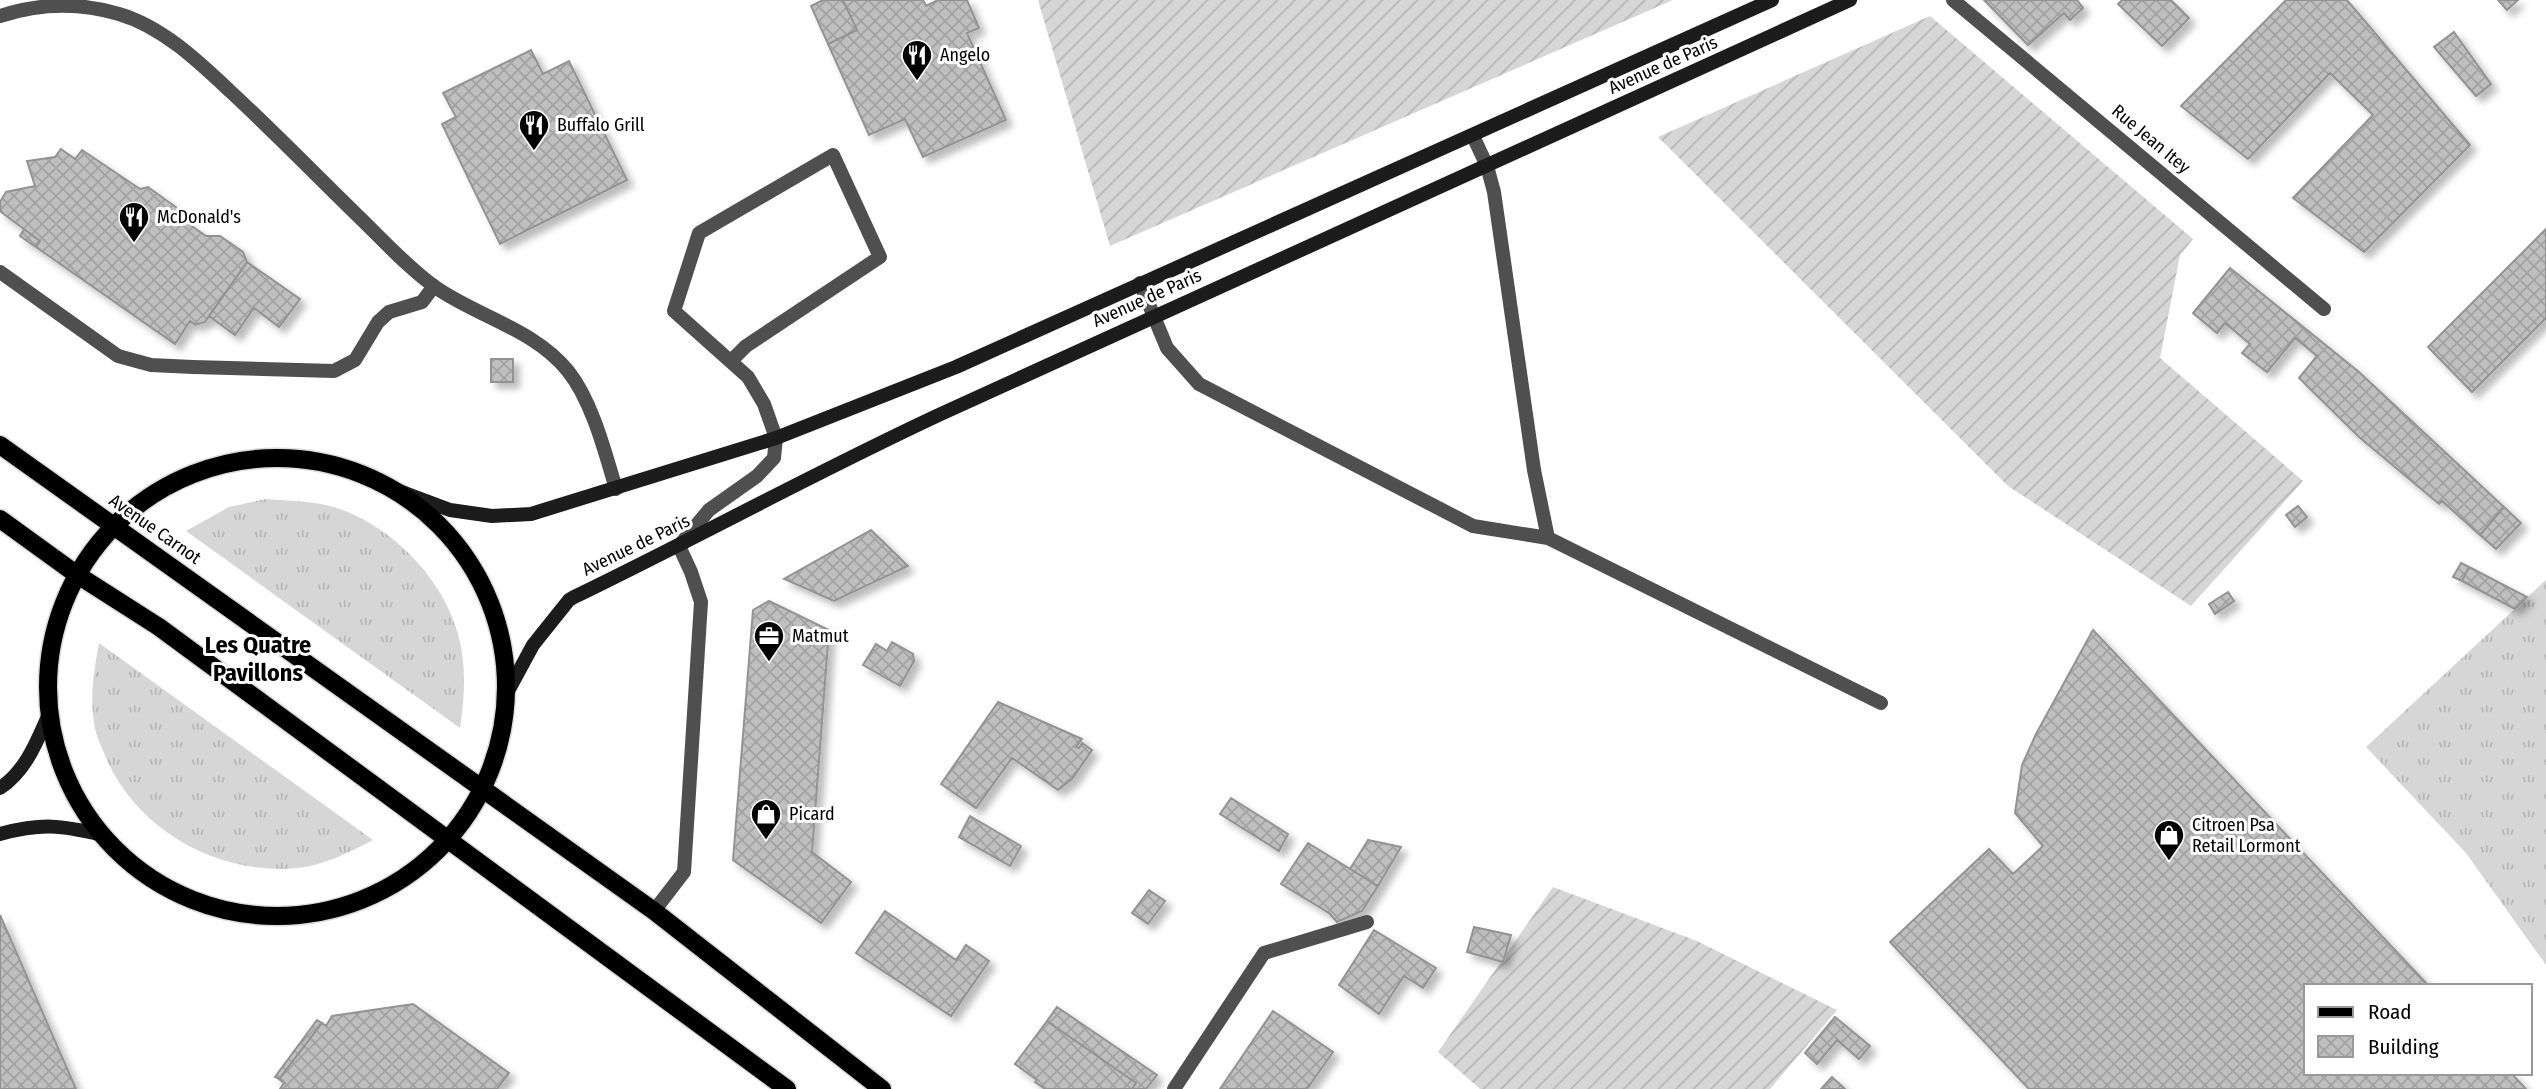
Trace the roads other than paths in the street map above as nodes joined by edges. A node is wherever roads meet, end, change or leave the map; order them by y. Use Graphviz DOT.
graph roads {
  1 [pos="1772,0"];
  2 [pos="1850,0"];
  3 [pos="1953,0"];
  4 [pos="46,2"];
  5 [pos="0,16"];
  6 [pos="1473,136"];
  7 [pos="1487,166"];
  8 [pos="0,272"];
  9 [pos="1140,283"];
  10 [pos="434,286"];
  11 [pos="2323,309"];
  12 [pos="1153,316"];
  13 [pos="732,361"];
  14 [pos="776,439"];
  15 [pos="0,444"];
  16 [pos="616,488"];
  17 [pos="394,489"];
  18 [pos="0,519"];
  19 [pos="113,525"];
  20 [pos="1548,538"];
  21 [pos="679,547"];
  22 [pos="76,574"];
  23 [pos="507,693"];
  24 [pos="1881,703"];
  25 [pos="49,714"];
  26 [pos="0,789"];
  27 [pos="483,791"];
  28 [pos="0,834"];
  29 [pos="102,835"];
  30 [pos="449,841"];
  31 [pos="654,911"];
  32 [pos="1367,922"];
  33 [pos="787,1089"];
  34 [pos="882,1089"];
  35 [pos="1174,1089"];
  1 -- 6 [label="main road, Avenue de Paris"];
  2 -- 7 [label="main road, Avenue de Paris"];
  3 -- 11 [label="street, Rue Jean Itey"];
  4 -- 5 [label="street"];
  4 -- 10 [label="street"];
  6 -- 7 [label="street"];
  6 -- 9 [label="main road, Avenue de Paris"];
  7 -- 12 [label="main road, Avenue de Paris"];
  7 -- 20 [label="street"];
  8 -- 10 [label="street"];
  9 -- 12 [label="street"];
  9 -- 14 [label="main road, Avenue de Paris"];
  10 -- 16 [label="street"];
  12 -- 20 [label="street"];
  12 -- 21 [label="main road, Avenue de Paris"];
  13 -- 13 [label="street"];
  13 -- 14 [label="street"];
  14 -- 16 [label="main road, Avenue de Paris"];
  14 -- 21 [label="street"];
  15 -- 19 [label="main road, Avenue Carnot"];
  16 -- 17 [label="main road, Avenue de Paris"];
  17 -- 19 [label="main road"];
  17 -- 23 [label="main road"];
  18 -- 22 [label="main road"];
  19 -- 22 [label="main road"];
  19 -- 27 [label="main road, Avenue Carnot"];
  20 -- 24 [label="street"];
  21 -- 23 [label="main road, Avenue de Paris"];
  21 -- 31 [label="street"];
  22 -- 25 [label="main road"];
  22 -- 30 [label="main road"];
  23 -- 27 [label="main road"];
  25 -- 26 [label="main road"];
  25 -- 29 [label="main road"];
  27 -- 30 [label="main road"];
  27 -- 31 [label="main road, Avenue Carnot"];
  28 -- 29 [label="main road"];
  29 -- 30 [label="main road"];
  30 -- 33 [label="main road"];
  31 -- 34 [label="main road, Avenue Carnot"];
  32 -- 35 [label="street"];
}
